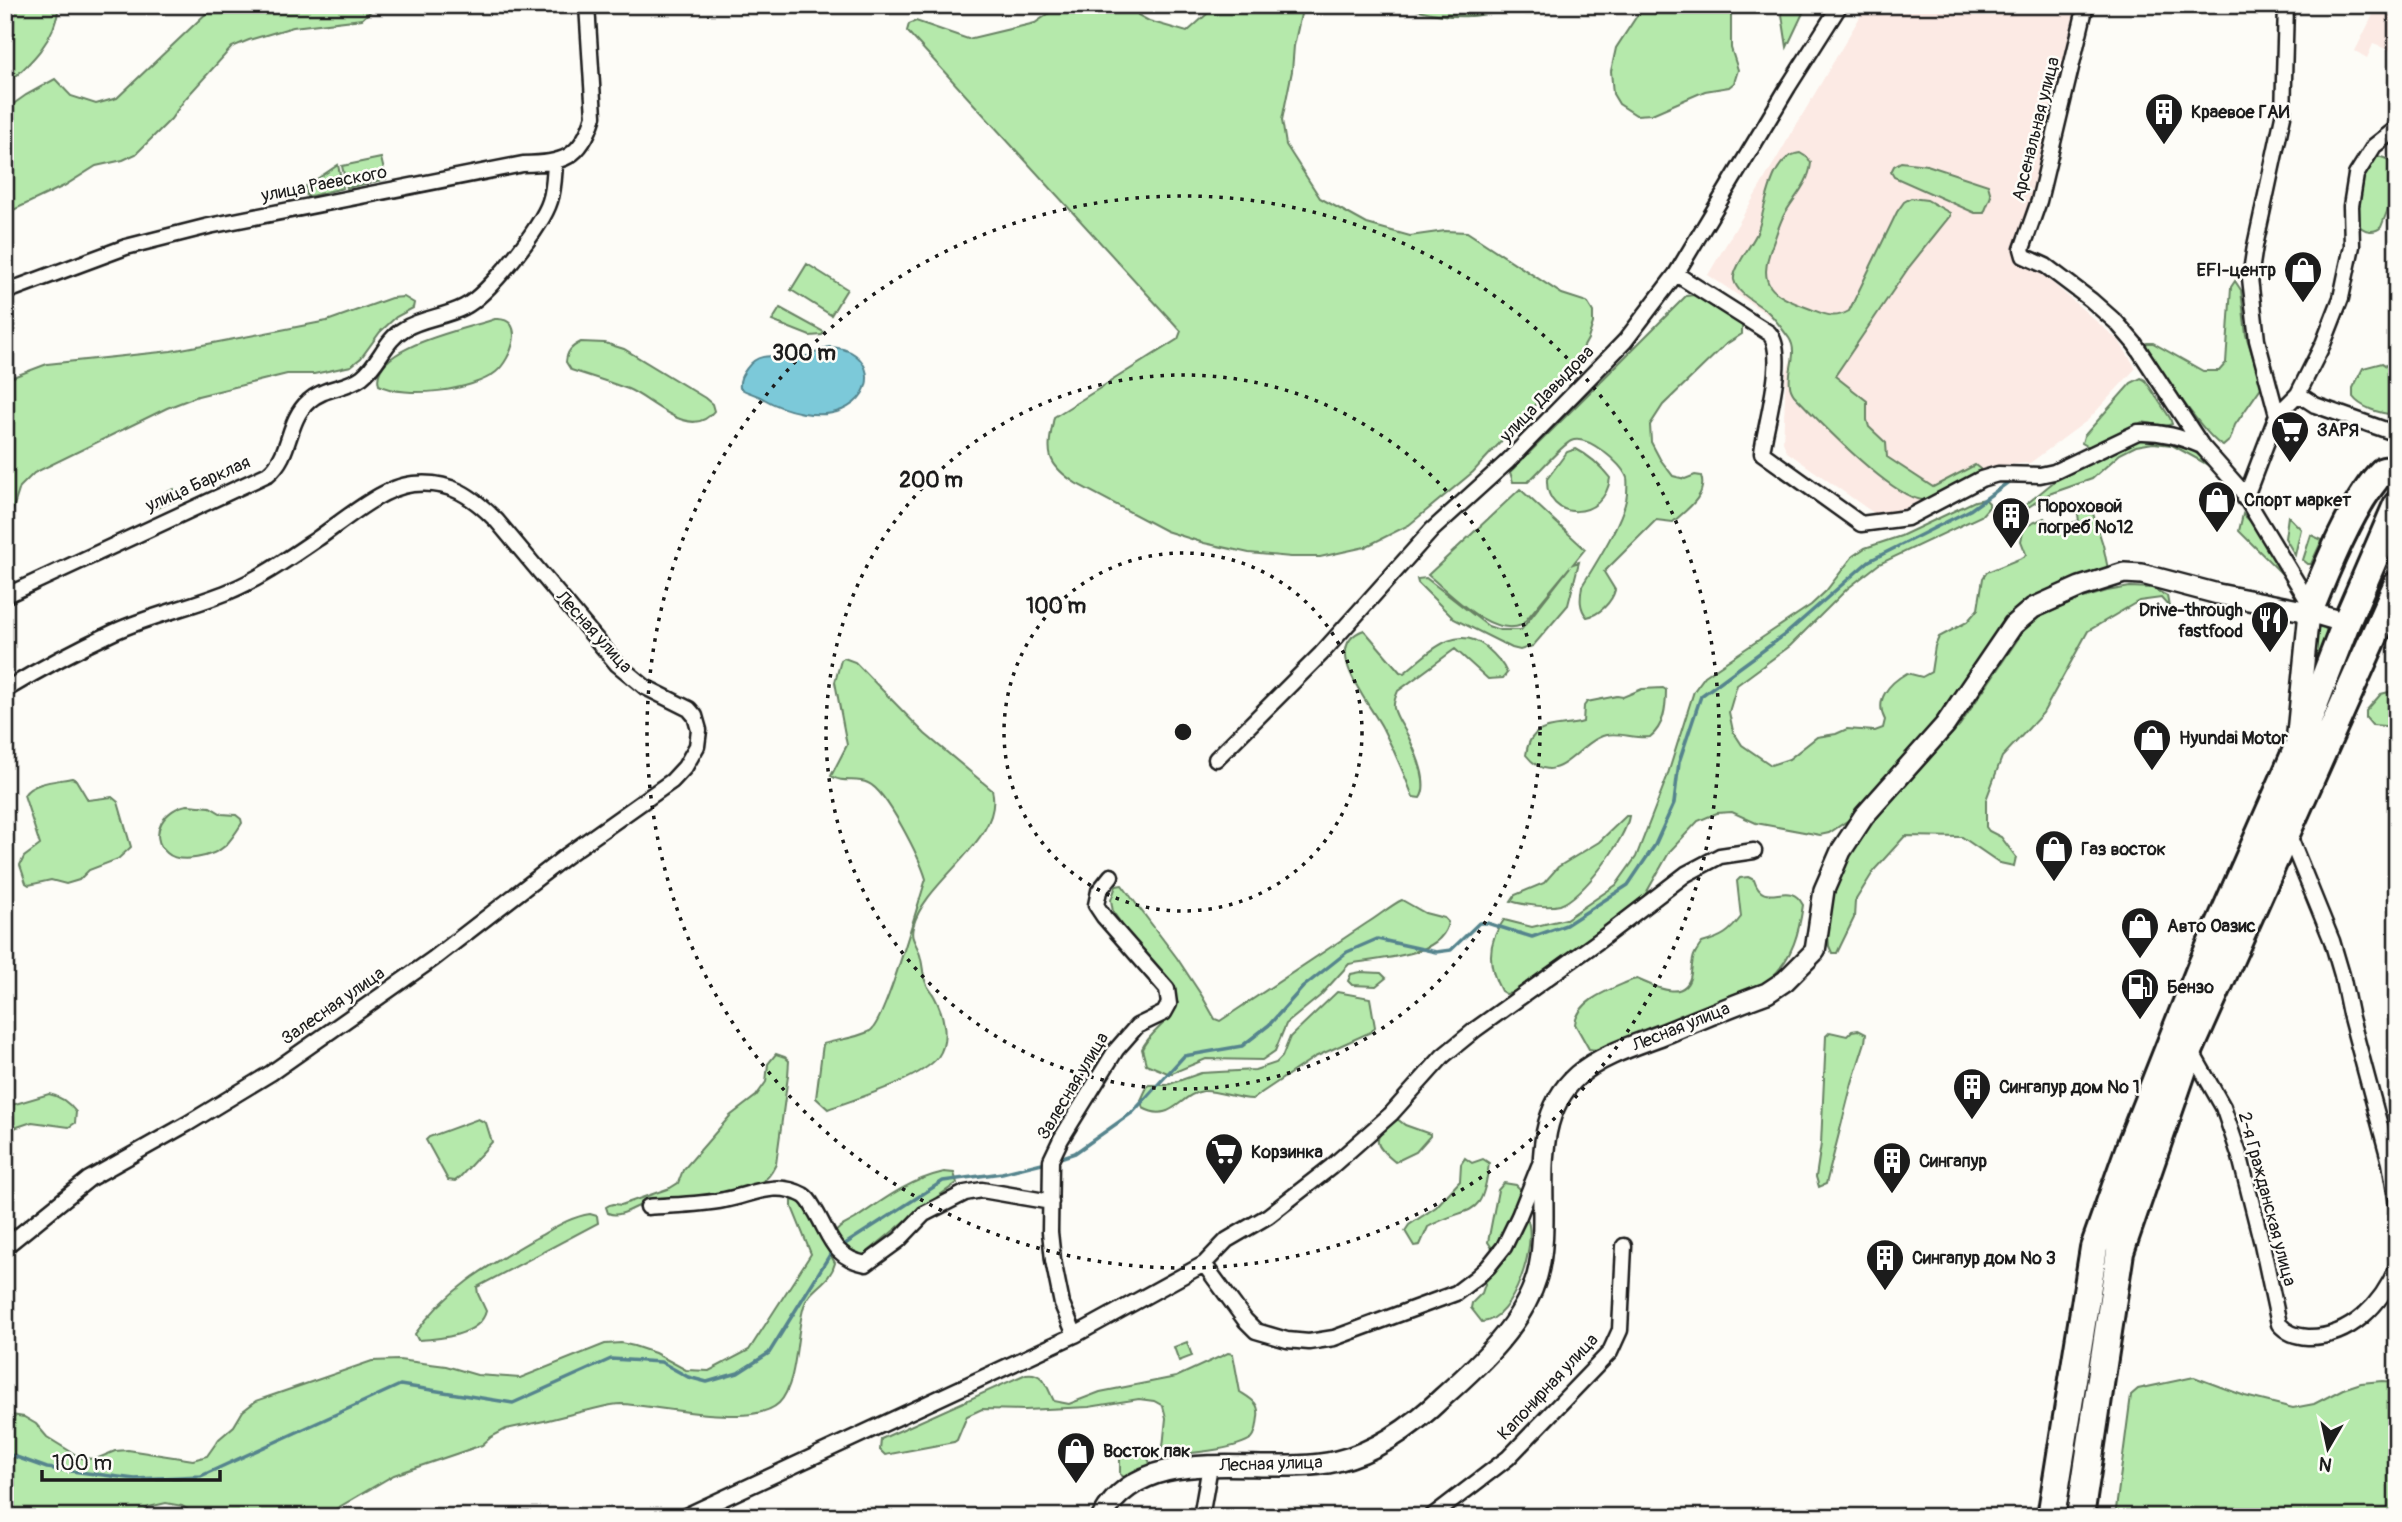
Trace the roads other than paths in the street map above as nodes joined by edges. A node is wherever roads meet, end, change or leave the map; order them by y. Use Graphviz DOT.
graph roads {
  1 [pos="587,5"];
  2 [pos="1840,5"];
  3 [pos="2086,5"];
  4 [pos="2286,5"];
  5 [pos="2397,128"];
  6 [pos="555,164"];
  7 [pos="1676,274"];
  8 [pos="5,292"];
  9 [pos="2298,394"];
  10 [pos="2277,415"];
  11 [pos="2397,434"];
  12 [pos="2202,446"];
  13 [pos="2397,469"];
  14 [pos="2245,499"];
  15 [pos="2397,505"];
  16 [pos="2397,585"];
  17 [pos="5,596"];
  18 [pos="2309,612"];
  19 [pos="2346,623"];
  20 [pos="2390,624"];
  21 [pos="5,690"];
  22 [pos="2295,754"];
  23 [pos="1216,759"];
  24 [pos="672,781"];
  25 [pos="2287,831"];
  26 [pos="1754,851"];
  27 [pos="1111,876"];
  28 [pos="2190,1049"];
  29 [pos="1543,1156"];
  30 [pos="1051,1202"];
  31 [pos="2397,1203"];
  32 [pos="648,1207"];
  33 [pos="1624,1246"];
  34 [pos="5,1247"];
  35 [pos="1204,1264"];
  36 [pos="2397,1267"];
  37 [pos="1075,1335"];
  38 [pos="1210,1466"];
  39 [pos="683,1517"];
  40 [pos="1102,1517"];
  41 [pos="1201,1517"];
  42 [pos="1431,1517"];
  43 [pos="2051,1517"];
  44 [pos="2080,1517"];
  1 -- 6 [label="street"];
  2 -- 7 [label="street, улица Давыдова"];
  3 -- 12 [label="street, Арсенальная улица"];
  4 -- 10 [label="street"];
  5 -- 9 [label="street"];
  6 -- 8 [label="street, улица Раевского"];
  6 -- 17 [label="street, улица Барклая"];
  7 -- 12 [label="street"];
  7 -- 23 [label="street, улица Давыдова"];
  9 -- 10 [label="street"];
  9 -- 11 [label="street"];
  10 -- 14 [label="street"];
  12 -- 14 [label="street"];
  13 -- 18 [label="highway"];
  14 -- 18 [label="street"];
  15 -- 19 [label="highway"];
  16 -- 20 [label="highway"];
  18 -- 19 [label="main road, Лесная улица"];
  18 -- 22 [label="main road"];
  18 -- 29 [label="main road, Лесная улица"];
  19 -- 22 [label="highway"];
  20 -- 25 [label="highway"];
  21 -- 24 [label="street, Лесная улица"];
  22 -- 43 [label="highway"];
  24 -- 34 [label="street, Залесная улица"];
  25 -- 28 [label="highway"];
  25 -- 31 [label="street"];
  26 -- 35 [label="street"];
  27 -- 30 [label="street, Залесная улица"];
  28 -- 36 [label="street, 2-я Гражданская улица"];
  28 -- 44 [label="highway"];
  29 -- 35 [label="street"];
  29 -- 38 [label="main road, Лесная улица"];
  30 -- 32 [label="street"];
  30 -- 37 [label="street, Залесная улица"];
  33 -- 42 [label="street, Капонирная улица"];
  35 -- 37 [label="street"];
  37 -- 39 [label="street"];
  38 -- 40 [label="main road, Лесная улица"];
  38 -- 41 [label="street"];
}
